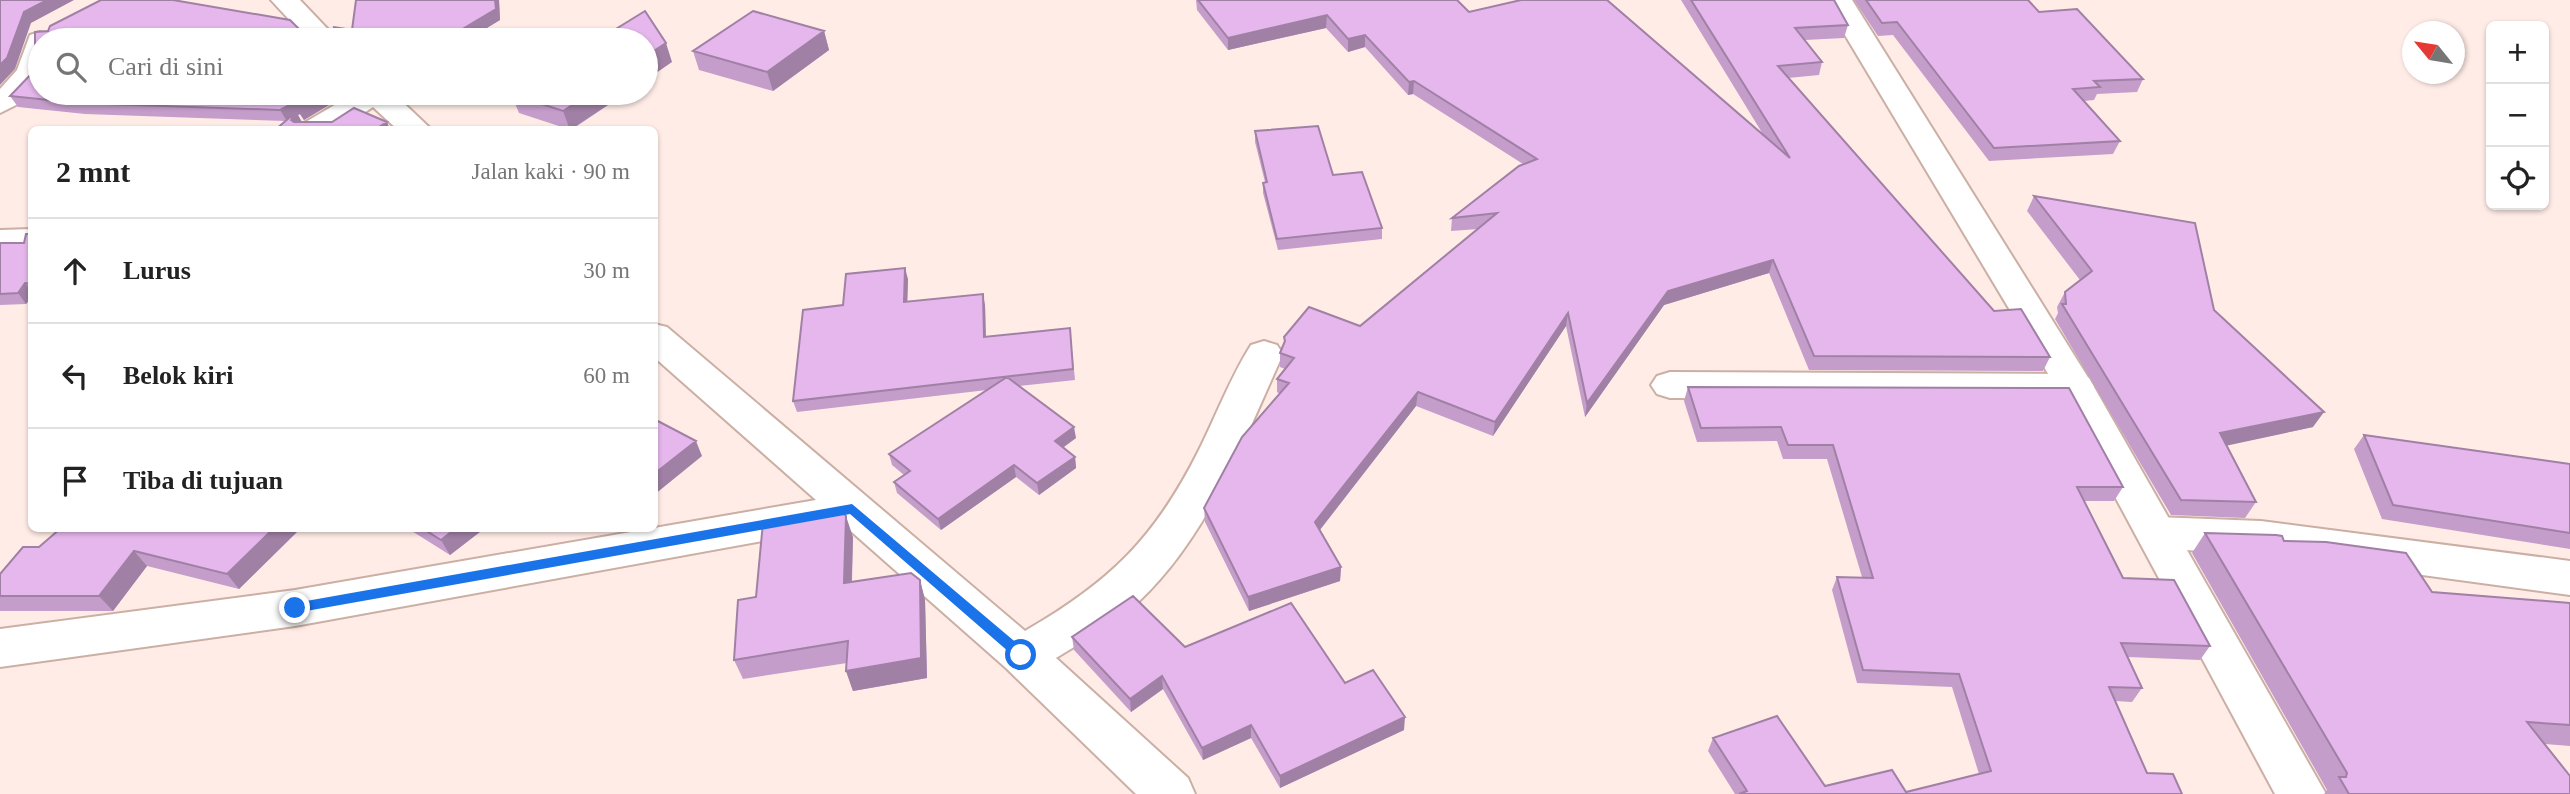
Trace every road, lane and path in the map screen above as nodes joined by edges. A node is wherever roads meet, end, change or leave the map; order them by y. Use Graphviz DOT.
graph roads {
  1 [pos="285,0"];
  2 [pos="1838,0"];
  3 [pos="312,28"];
  4 [pos="28,76"];
  5 [pos="0,104"];
  6 [pos="356,105"];
  7 [pos="389,105"];
  8 [pos="321,126"];
  9 [pos="412,126"];
  10 [pos="28,240"];
  11 [pos="0,241"];
  12 [pos="658,339"];
  13 [pos="1264,354"];
  14 [pos="1670,385"];
  15 [pos="2076,387"];
  16 [pos="852,509"];
  17 [pos="2156,533"];
  18 [pos="2570,578"];
  19 [pos="0,648"];
  20 [pos="1021,655"];
  21 [pos="1170,794"];
  22 [pos="2301,794"];
  1 -- 3 [label="street"];
  2 -- 15 [label="street"];
  4 -- 5 [label="street"];
  6 -- 8 [label="street"];
  7 -- 9 [label="street"];
  10 -- 11 [label="street"];
  12 -- 16 [label="street"];
  13 -- 20 [label="street"];
  14 -- 15 [label="street"];
  15 -- 17 [label="street"];
  16 -- 19 [label="street"];
  16 -- 20 [label="street"];
  17 -- 18 [label="street"];
  17 -- 22 [label="street"];
  20 -- 21 [label="street"];
}
